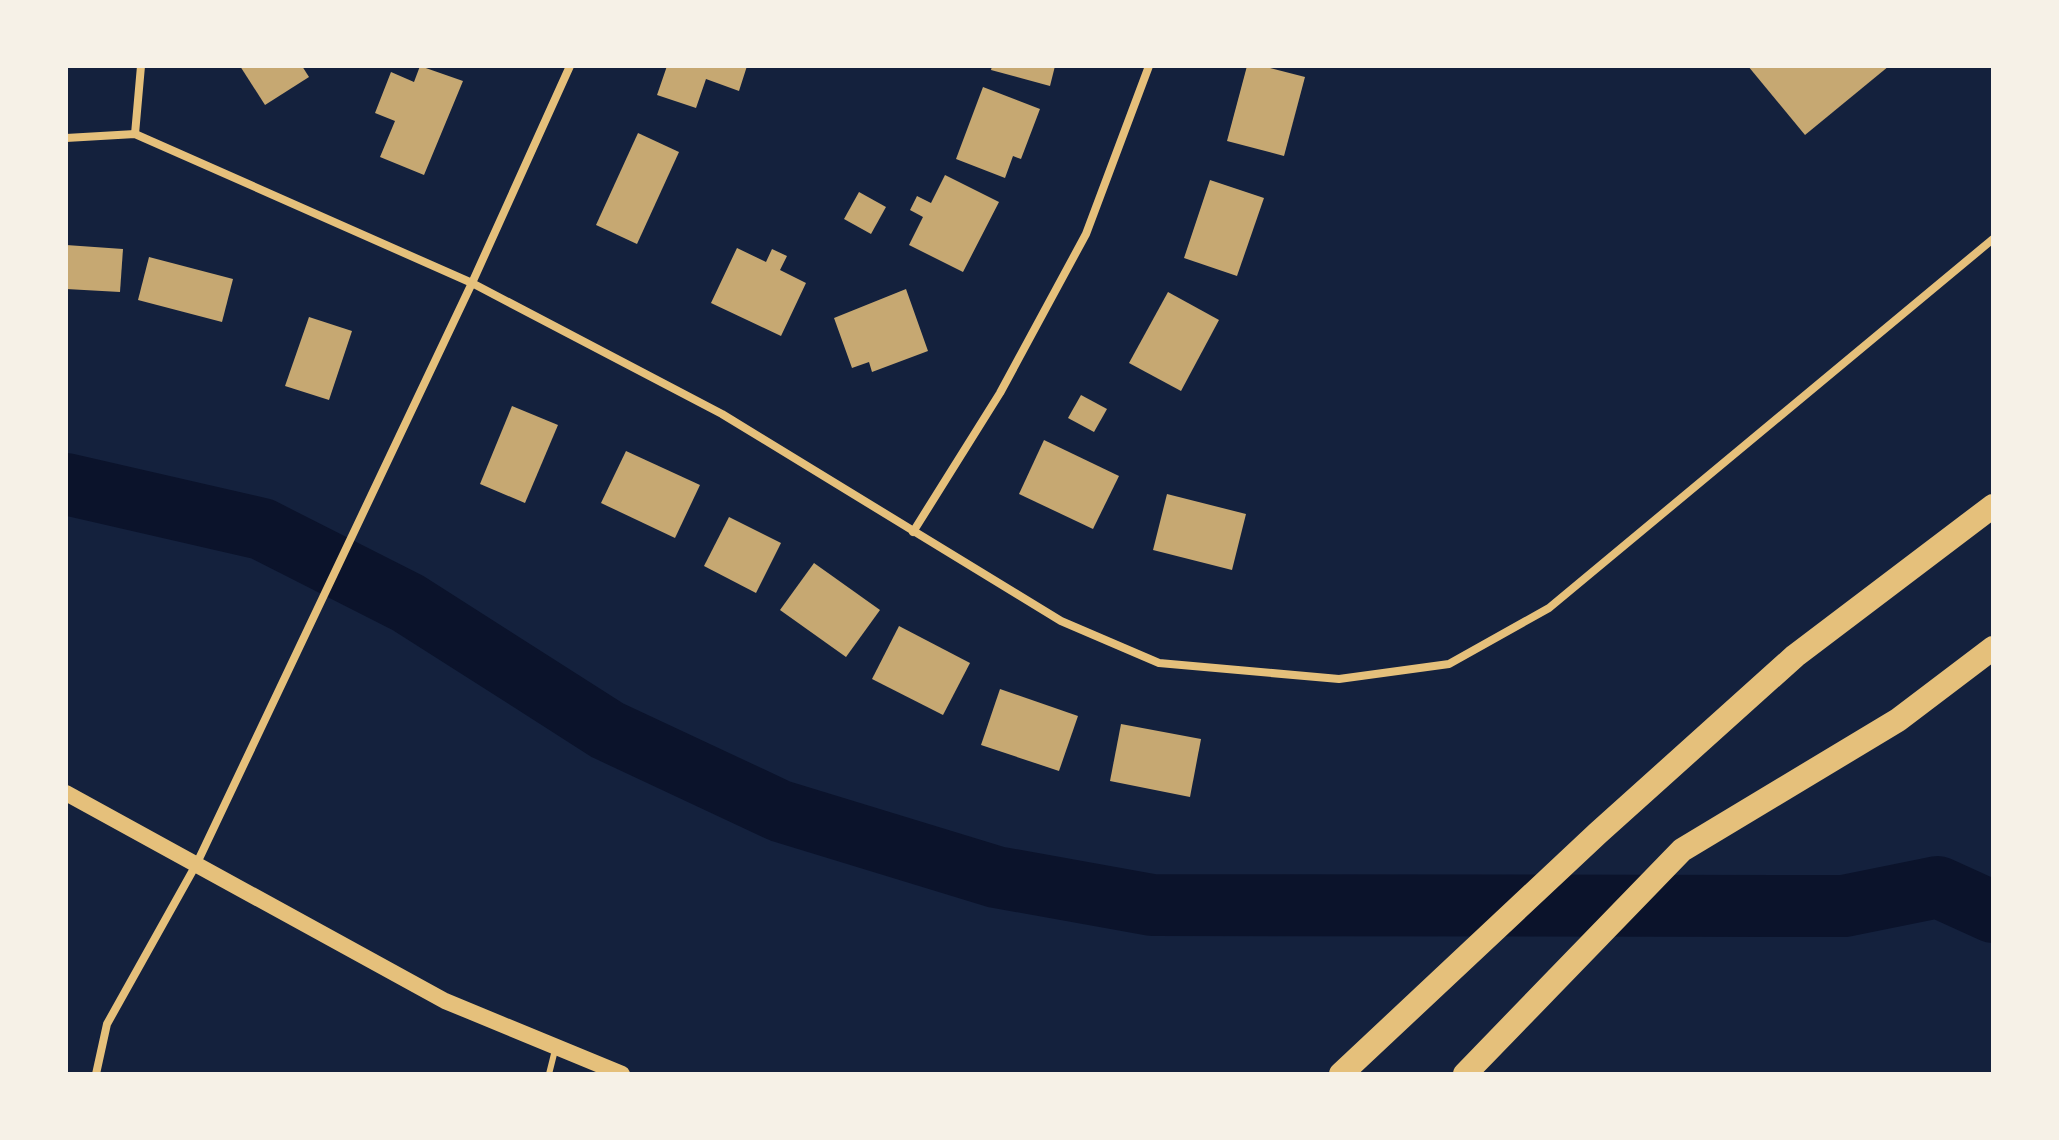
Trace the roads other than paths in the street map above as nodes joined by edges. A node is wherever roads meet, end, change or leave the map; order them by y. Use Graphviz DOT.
graph roads {
  1 [pos="141,66"];
  2 [pos="570,66"];
  3 [pos="1149,66"];
  4 [pos="135,134"];
  5 [pos="66,138"];
  6 [pos="1993,239"];
  7 [pos="472,283"];
  8 [pos="1993,506"];
  9 [pos="913,532"];
  10 [pos="1993,648"];
  11 [pos="66,793"];
  12 [pos="197,863"];
  13 [pos="556,1046"];
  14 [pos="618,1073"];
  15 [pos="96,1074"];
  16 [pos="549,1074"];
  17 [pos="1341,1074"];
  18 [pos="1465,1074"];
  1 -- 4 [label="street"];
  2 -- 7 [label="street"];
  3 -- 9 [label="street"];
  4 -- 5 [label="street"];
  4 -- 7 [label="street"];
  6 -- 9 [label="street"];
  7 -- 9 [label="street"];
  7 -- 12 [label="street"];
  8 -- 17 [label="highway"];
  10 -- 18 [label="highway"];
  11 -- 12 [label="main road"];
  12 -- 13 [label="main road"];
  12 -- 15 [label="street"];
  13 -- 14 [label="main road"];
  13 -- 16 [label="lane"];
}
